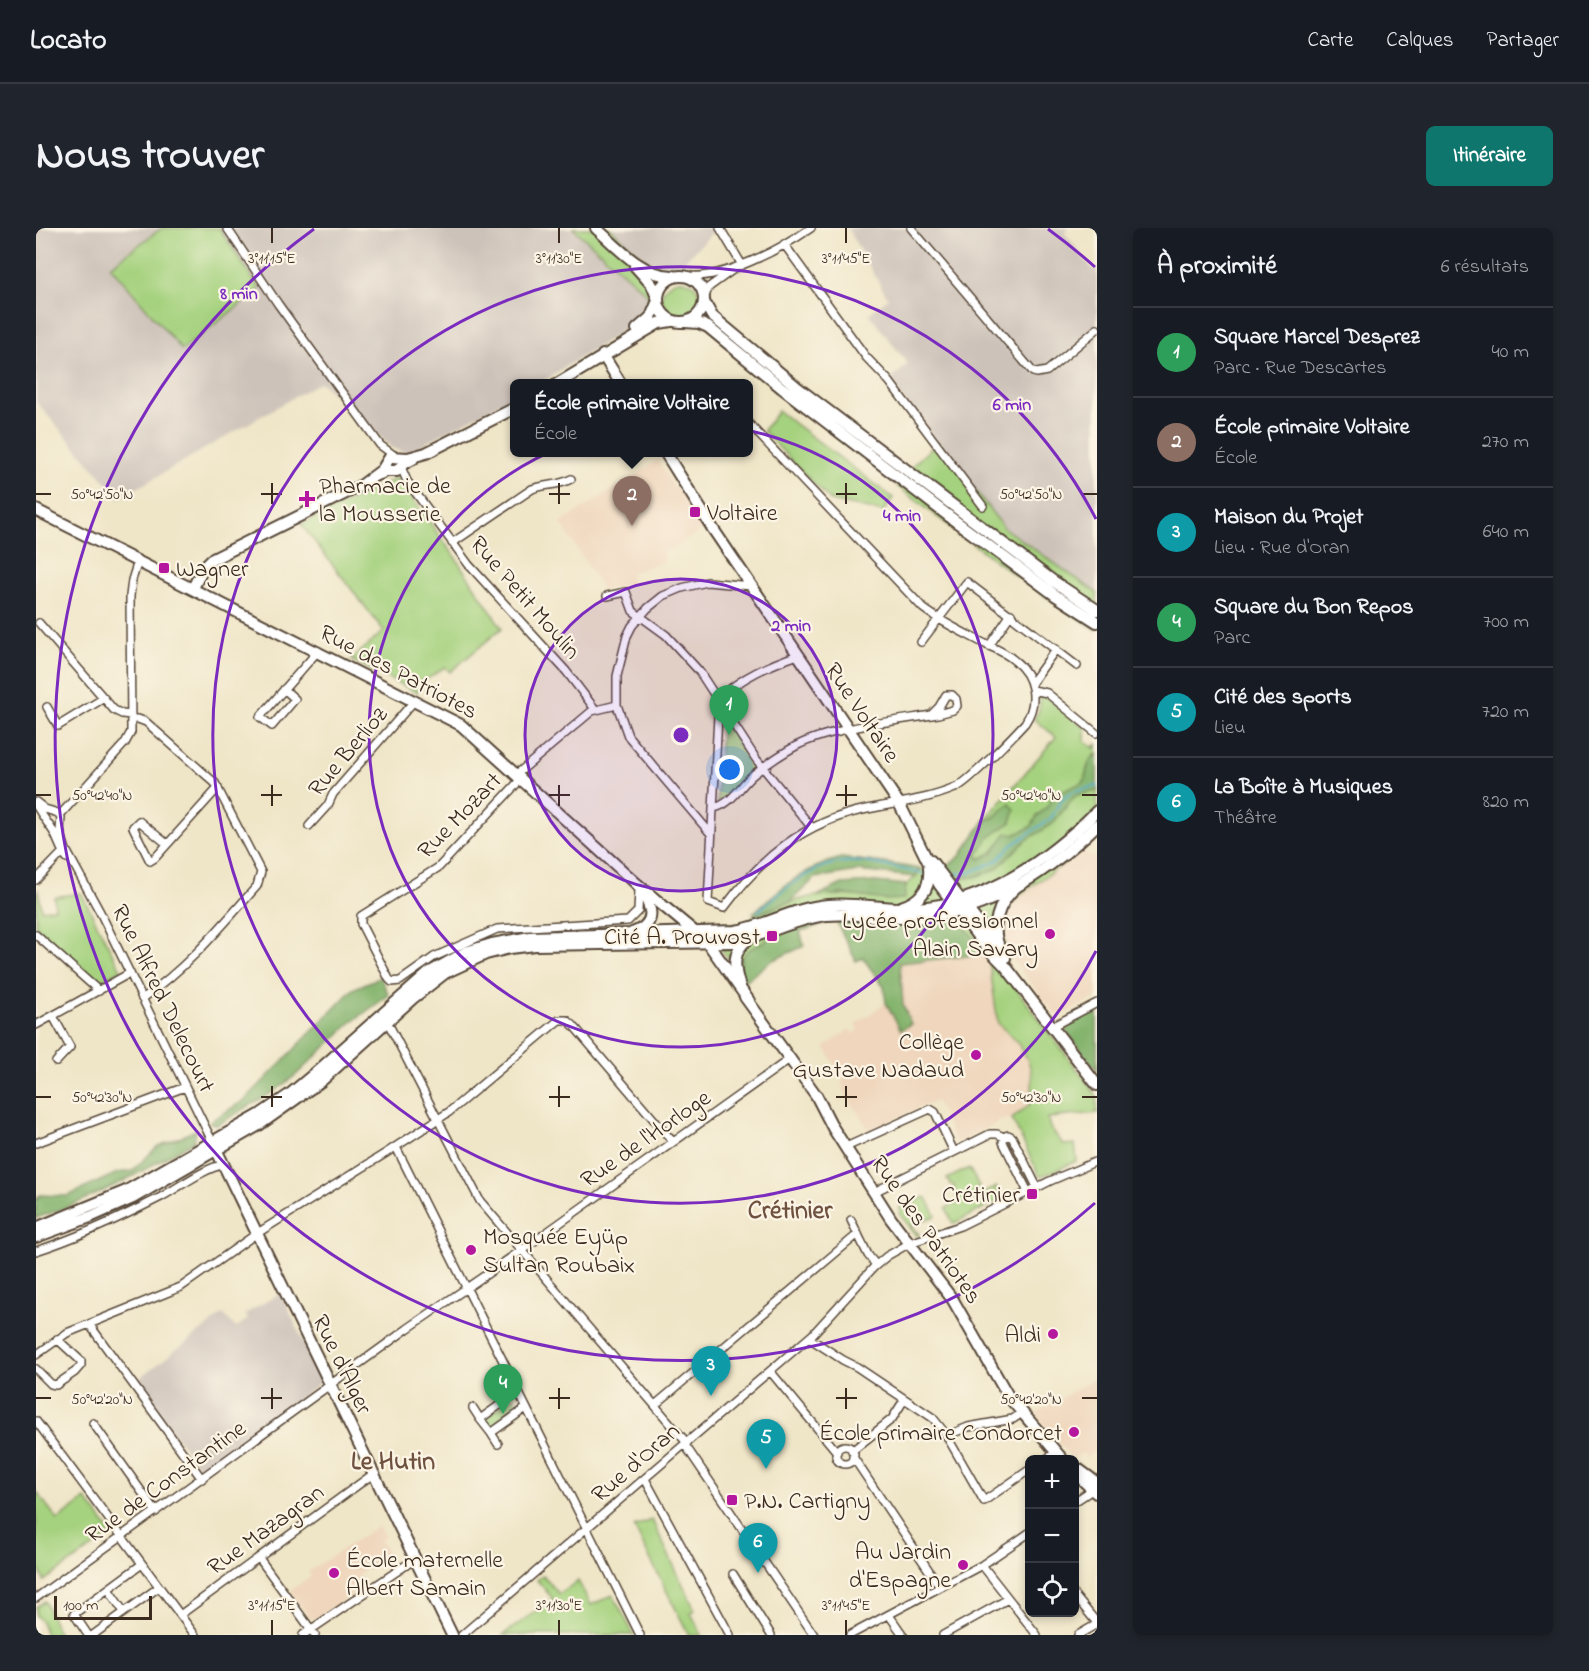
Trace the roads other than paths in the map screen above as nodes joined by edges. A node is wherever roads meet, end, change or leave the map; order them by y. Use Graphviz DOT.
graph roads {
  1 [pos="227,228"];
  2 [pos="596,228"];
  3 [pos="720,228"];
  4 [pos="811,228"];
  5 [pos="910,228"];
  6 [pos="784,244"];
  7 [pos="616,246"];
  8 [pos="742,265"];
  9 [pos="680,276"];
  10 [pos="657,300"];
  11 [pos="704,300"];
  12 [pos="672,321"];
  13 [pos="685,322"];
  14 [pos="1097,329"];
  15 [pos="603,355"];
  16 [pos="565,379"];
  17 [pos="618,379"];
  18 [pos="510,410"];
  19 [pos="753,428"];
  20 [pos="668,457"];
  21 [pos="394,464"];
  22 [pos="571,479"];
  23 [pos="983,506"];
  24 [pos="36,510"];
  25 [pos="452,543"];
  26 [pos="138,561"];
  27 [pos="752,586"];
  28 [pos="193,588"];
  29 [pos="607,596"];
  30 [pos="1097,610"];
  31 [pos="1011,615"];
  32 [pos="639,616"];
  33 [pos="938,619"];
  34 [pos="1097,622"];
  35 [pos="39,624"];
  36 [pos="921,642"];
  37 [pos="989,646"];
  38 [pos="1056,649"];
  39 [pos="318,651"];
  40 [pos="798,655"];
  41 [pos="1077,666"];
  42 [pos="1032,687"];
  43 [pos="284,689"];
  44 [pos="104,698"];
  45 [pos="718,698"];
  46 [pos="415,700"];
  47 [pos="617,705"];
  48 [pos="46,707"];
  49 [pos="596,709"];
  50 [pos="931,715"];
  51 [pos="131,717"];
  52 [pos="849,730"];
  53 [pos="1096,733"];
  54 [pos="763,768"];
  55 [pos="519,776"];
  56 [pos="219,788"];
  57 [pos="36,804"];
  58 [pos="900,805"];
  59 [pos="713,808"];
  60 [pos="1097,811"];
  61 [pos="56,813"];
  62 [pos="47,824"];
  63 [pos="60,825"];
  64 [pos="1097,825"];
  65 [pos="309,826"];
  66 [pos="812,828"];
  67 [pos="711,834"];
  68 [pos="167,844"];
  69 [pos="922,848"];
  70 [pos="64,851"];
  71 [pos="929,868"];
  72 [pos="36,880"];
  73 [pos="1021,883"];
  74 [pos="638,885"];
  75 [pos="960,906"];
  76 [pos="896,908"];
  77 [pos="613,923"];
  78 [pos="684,933"];
  79 [pos="629,934"];
  80 [pos="36,935"];
  81 [pos="749,938"];
  82 [pos="701,940"];
  83 [pos="1006,960"];
  84 [pos="130,973"];
  85 [pos="740,987"];
  86 [pos="99,991"];
  87 [pos="142,999"];
  88 [pos="749,1002"];
  89 [pos="1097,1003"];
  90 [pos="53,1016"];
  91 [pos="385,1017"];
  92 [pos="36,1025"];
  93 [pos="1054,1026"];
  94 [pos="791,1058"];
  95 [pos="56,1062"];
  96 [pos="1097,1084"];
  97 [pos="185,1087"];
  98 [pos="438,1119"];
  99 [pos="1004,1137"];
  100 [pos="673,1142"];
  101 [pos="36,1143"];
  102 [pos="214,1147"];
  103 [pos="396,1147"];
  104 [pos="846,1147"];
  105 [pos="954,1152"];
  106 [pos="1097,1161"];
  107 [pos="223,1165"];
  108 [pos="1037,1187"];
  109 [pos="874,1192"];
  110 [pos="1028,1192"];
  111 [pos="851,1220"];
  112 [pos="36,1228"];
  113 [pos="256,1234"];
  114 [pos="858,1234"];
  115 [pos="36,1237"];
  116 [pos="910,1243"];
  117 [pos="522,1250"];
  118 [pos="36,1251"];
  119 [pos="876,1265"];
  120 [pos="466,1288"];
  121 [pos="89,1324"];
  122 [pos="809,1338"];
  123 [pos="57,1339"];
  124 [pos="38,1351"];
  125 [pos="36,1369"];
  126 [pos="770,1371"];
  127 [pos="330,1385"];
  128 [pos="518,1392"];
  129 [pos="904,1400"];
  130 [pos="655,1405"];
  131 [pos="473,1408"];
  132 [pos="526,1408"];
  133 [pos="1022,1413"];
  134 [pos="480,1419"];
  135 [pos="36,1421"];
  136 [pos="93,1423"];
  137 [pos="490,1433"];
  138 [pos="945,1433"];
  139 [pos="498,1444"];
  140 [pos="686,1444"];
  141 [pos="837,1452"];
  142 [pos="853,1454"];
  143 [pos="1060,1455"];
  144 [pos="1025,1473"];
  145 [pos="373,1474"];
  146 [pos="1079,1474"];
  147 [pos="1079,1478"];
  148 [pos="202,1479"];
  149 [pos="645,1479"];
  150 [pos="1091,1492"];
  151 [pos="156,1512"];
  152 [pos="587,1529"];
  153 [pos="123,1536"];
  154 [pos="1025,1538"];
  155 [pos="259,1558"];
  156 [pos="415,1559"];
  157 [pos="142,1564"];
  158 [pos="982,1565"];
  159 [pos="733,1574"];
  160 [pos="159,1587"];
  161 [pos="940,1587"];
  162 [pos="108,1589"];
  163 [pos="36,1598"];
  164 [pos="1008,1599"];
  165 [pos="1079,1601"];
  166 [pos="124,1612"];
  167 [pos="180,1615"];
  168 [pos="889,1615"];
  169 [pos="1097,1624"];
  170 [pos="313,1632"];
  171 [pos="90,1635"];
  172 [pos="195,1635"];
  173 [pos="303,1635"];
  174 [pos="452,1635"];
  175 [pos="462,1635"];
  176 [pos="640,1635"];
  177 [pos="730,1635"];
  178 [pos="771,1635"];
  179 [pos="814,1635"];
  180 [pos="850,1635"];
  181 [pos="903,1635"];
  182 [pos="943,1635"];
  183 [pos="1038,1635"];
  184 [pos="1078,1635"];
  1 -- 21 [label="street, Rue Petit Moulin"];
  2 -- 7 [label="street"];
  3 -- 8 [label="street"];
  4 -- 6 [label="street"];
  5 -- 14 [label="street"];
  6 -- 8 [label="street"];
  6 -- 23 [label="street"];
  7 -- 9 [label="street"];
  7 -- 10 [label="street"];
  8 -- 9 [label="street"];
  8 -- 11 [label="street"];
  9 -- 10 [label="street"];
  9 -- 11 [label="street"];
  10 -- 12 [label="street"];
  10 -- 15 [label="street"];
  11 -- 13 [label="street"];
  11 -- 30 [label="street"];
  12 -- 13 [label="street"];
  12 -- 15 [label="street"];
  13 -- 34 [label="street"];
  15 -- 16 [label="street"];
  15 -- 17 [label="street"];
  18 -- 21 [label="street"];
  19 -- 33 [label="street"];
  20 -- 27 [label="street, Rue Voltaire"];
  21 -- 25 [label="street, Rue Petit Moulin"];
  21 -- 28 [label="street"];
  22 -- 25 [label="street"];
  24 -- 26 [label="street, Rue des Patriotes"];
  25 -- 49 [label="street, Rue Petit Moulin"];
  26 -- 28 [label="street, Rue des Patriotes"];
  26 -- 51 [label="street"];
  27 -- 32 [label="street"];
  27 -- 40 [label="street, Rue Voltaire"];
  28 -- 39 [label="street, Rue des Patriotes"];
  29 -- 32 [label="street"];
  31 -- 33 [label="street"];
  31 -- 37 [label="street"];
  31 -- 38 [label="street"];
  32 -- 45 [label="street"];
  32 -- 47 [label="street"];
  33 -- 36 [label="street"];
  33 -- 37 [label="street"];
  35 -- 44 [label="street"];
  37 -- 42 [label="street"];
  38 -- 41 [label="street"];
  38 -- 42 [label="street"];
  39 -- 43 [label="street"];
  39 -- 46 [label="street, Rue des Patriotes"];
  40 -- 45 [label="street"];
  40 -- 52 [label="street, Rue Voltaire"];
  42 -- 53 [label="street"];
  42 -- 58 [label="street"];
  43 -- 43 [label="street"];
  44 -- 48 [label="street"];
  44 -- 51 [label="street"];
  45 -- 54 [label="street"];
  45 -- 59 [label="street"];
  46 -- 55 [label="street, Rue des Patriotes"];
  46 -- 65 [label="street, Rue Berlioz"];
  47 -- 49 [label="street"];
  47 -- 67 [label="street"];
  49 -- 55 [label="street"];
  50 -- 52 [label="street"];
  51 -- 56 [label="street"];
  51 -- 61 [label="street"];
  52 -- 54 [label="street"];
  52 -- 58 [label="street, Rue Voltaire"];
  54 -- 59 [label="street"];
  54 -- 66 [label="street"];
  55 -- 74 [label="street, Rue des Patriotes"];
  55 -- 77 [label="street, Rue Mozart"];
  56 -- 68 [label="street"];
  56 -- 87 [label="street"];
  57 -- 61 [label="street, Rue Alfred Delecourt"];
  57 -- 62 [label="street, Rue Alfred Delecourt"];
  58 -- 66 [label="street"];
  58 -- 69 [label="street, Rue Voltaire"];
  59 -- 67 [label="street"];
  60 -- 75 [label="street"];
  61 -- 62 [label="street"];
  61 -- 63 [label="street"];
  62 -- 63 [label="street"];
  62 -- 70 [label="street, Rue Alfred Delecourt"];
  63 -- 70 [label="street, Rue Alfred Delecourt"];
  64 -- 73 [label="street"];
  66 -- 67 [label="street"];
  68 -- 68 [label="street"];
  69 -- 71 [label="street, Rue Voltaire"];
  69 -- 75 [label="street, Rue Voltaire"];
  70 -- 72 [label="street"];
  70 -- 84 [label="street, Rue Alfred Delecourt"];
  71 -- 75 [label="street, Rue Voltaire"];
  71 -- 76 [label="street"];
  73 -- 75 [label="street"];
  73 -- 83 [label="street"];
  74 -- 77 [label="street"];
  74 -- 78 [label="street, Rue des Patriotes"];
  74 -- 79 [label="street"];
  74 -- 82 [label="street, Rue des Patriotes"];
  75 -- 76 [label="street"];
  75 -- 81 [label="street"];
  75 -- 83 [label="street"];
  75 -- 93 [label="street"];
  76 -- 82 [label="street"];
  77 -- 79 [label="street"];
  78 -- 79 [label="street"];
  78 -- 82 [label="street, Rue des Patriotes"];
  79 -- 91 [label="street"];
  80 -- 86 [label="street"];
  81 -- 82 [label="street"];
  81 -- 85 [label="street"];
  82 -- 85 [label="street, Rue des Patriotes"];
  82 -- 88 [label="street, Rue des Patriotes"];
  82 -- 91 [label="street"];
  83 -- 93 [label="street"];
  84 -- 86 [label="street"];
  84 -- 87 [label="street, Rue Alfred Delecourt"];
  85 -- 88 [label="street, Rue des Patriotes"];
  86 -- 90 [label="street"];
  87 -- 97 [label="street, Rue Alfred Delecourt"];
  88 -- 94 [label="street, Rue des Patriotes"];
  89 -- 93 [label="street"];
  90 -- 92 [label="street"];
  90 -- 95 [label="street"];
  91 -- 98 [label="street"];
  91 -- 102 [label="street"];
  93 -- 96 [label="street"];
  94 -- 100 [label="street, Rue de l'Horloge"];
  94 -- 104 [label="street, Rue des Patriotes"];
  97 -- 101 [label="street"];
  97 -- 102 [label="street, Rue Alfred Delecourt"];
  98 -- 100 [label="street"];
  98 -- 103 [label="street"];
  98 -- 117 [label="street"];
  99 -- 105 [label="street"];
  99 -- 108 [label="street"];
  99 -- 110 [label="street"];
  100 -- 117 [label="street, Rue de l'Horloge"];
  102 -- 107 [label="street, Rue d'Alger"];
  102 -- 112 [label="street"];
  102 -- 115 [label="street"];
  103 -- 113 [label="street"];
  103 -- 120 [label="street"];
  104 -- 105 [label="street"];
  104 -- 109 [label="street, Rue des Patriotes"];
  105 -- 109 [label="street"];
  106 -- 108 [label="street, Rue d'Oran"];
  107 -- 113 [label="street, Rue d'Alger"];
  107 -- 118 [label="street"];
  108 -- 110 [label="street, Rue d'Oran"];
  109 -- 116 [label="street, Rue des Patriotes"];
  110 -- 116 [label="street, Rue d'Oran"];
  111 -- 114 [label="street"];
  113 -- 121 [label="street"];
  113 -- 127 [label="street, Rue d'Alger"];
  114 -- 119 [label="street"];
  114 -- 130 [label="street"];
  116 -- 119 [label="street, Rue d'Oran"];
  116 -- 133 [label="street, Rue des Patriotes"];
  117 -- 120 [label="street, Rue de Constantine"];
  117 -- 130 [label="street"];
  119 -- 122 [label="street, Rue d'Oran"];
  120 -- 127 [label="street, Rue de Constantine"];
  120 -- 128 [label="street"];
  121 -- 123 [label="street"];
  121 -- 148 [label="street"];
  122 -- 126 [label="street, Rue d'Oran"];
  122 -- 129 [label="street"];
  123 -- 124 [label="street"];
  123 -- 125 [label="street"];
  126 -- 140 [label="street, Rue d'Oran"];
  126 -- 141 [label="street"];
  127 -- 145 [label="street, Rue d'Alger"];
  127 -- 148 [label="street, Rue de Constantine"];
  128 -- 132 [label="street"];
  128 -- 134 [label="street"];
  129 -- 138 [label="street"];
  129 -- 142 [label="street"];
  130 -- 140 [label="street"];
  131 -- 134 [label="street"];
  132 -- 137 [label="street"];
  132 -- 152 [label="street"];
  133 -- 138 [label="street"];
  133 -- 143 [label="street, Rue des Patriotes"];
  134 -- 137 [label="street"];
  135 -- 153 [label="street"];
  136 -- 151 [label="street"];
  137 -- 139 [label="street"];
  138 -- 144 [label="street"];
  140 -- 149 [label="street, Rue d'Oran"];
  140 -- 179 [label="street"];
  141 -- 142 [label="street"];
  141 -- 142 [label="street"];
  142 -- 161 [label="street"];
  145 -- 155 [label="street, Rue Mazagran"];
  145 -- 156 [label="street, Rue d'Alger"];
  146 -- 150 [label="street"];
  147 -- 150 [label="street"];
  148 -- 151 [label="street, Rue de Constantine"];
  149 -- 152 [label="street, Rue d'Oran"];
  149 -- 177 [label="street"];
  151 -- 153 [label="street, Rue de Constantine"];
  152 -- 175 [label="street, Rue d'Oran"];
  152 -- 176 [label="street"];
  153 -- 157 [label="street"];
  153 -- 163 [label="street, Rue de Constantine"];
  154 -- 158 [label="street"];
  155 -- 167 [label="street, Rue Mazagran"];
  155 -- 170 [label="street"];
  156 -- 170 [label="street"];
  156 -- 174 [label="street, Rue d'Alger"];
  157 -- 160 [label="street"];
  157 -- 162 [label="street"];
  158 -- 161 [label="street"];
  158 -- 164 [label="street"];
  159 -- 178 [label="street"];
  160 -- 166 [label="street"];
  160 -- 167 [label="street"];
  161 -- 168 [label="street"];
  162 -- 166 [label="street"];
  162 -- 171 [label="street"];
  164 -- 182 [label="street"];
  164 -- 183 [label="street"];
  165 -- 169 [label="street"];
  166 -- 171 [label="street"];
  167 -- 172 [label="street"];
  168 -- 180 [label="street"];
  168 -- 181 [label="street"];
  169 -- 184 [label="street"];
  170 -- 173 [label="street"];
}
